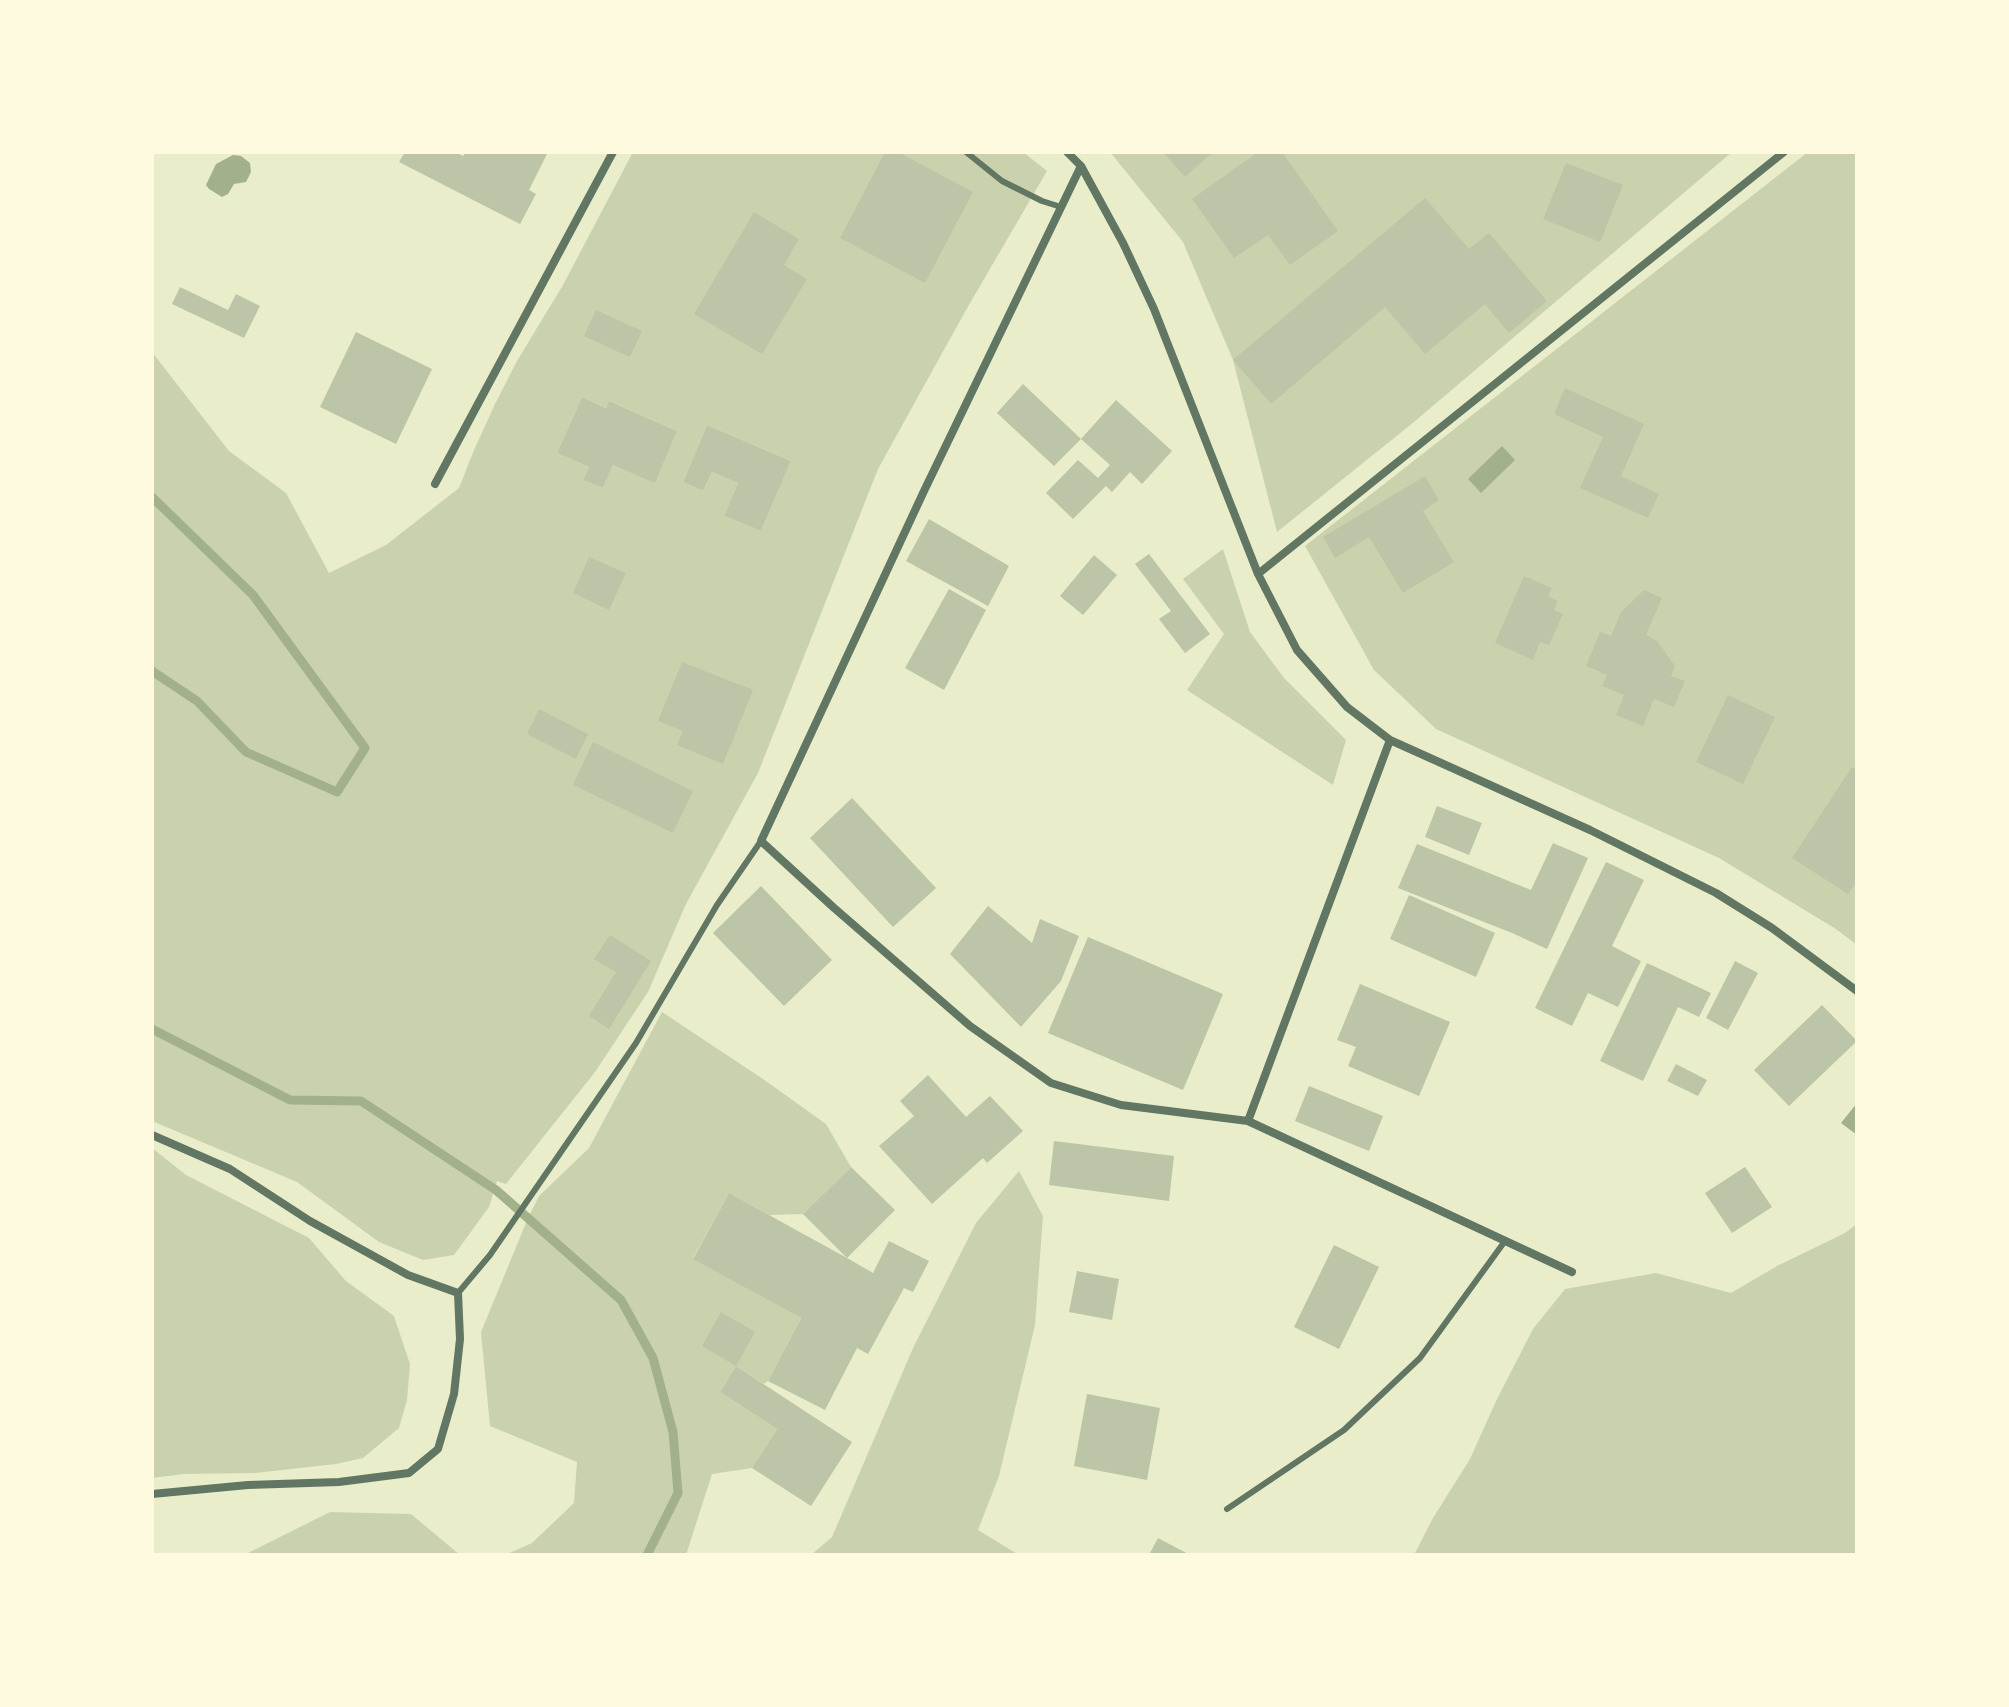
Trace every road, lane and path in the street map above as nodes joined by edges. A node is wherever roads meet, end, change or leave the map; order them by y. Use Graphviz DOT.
graph roads {
  1 [pos="613,152"];
  2 [pos="966,152"];
  3 [pos="1067,152"];
  4 [pos="1784,152"];
  5 [pos="1081,166"];
  6 [pos="1061,207"];
  7 [pos="435,484"];
  8 [pos="1258,574"];
  9 [pos="1390,740"];
  10 [pos="761,841"];
  11 [pos="1857,991"];
  12 [pos="1248,1121"];
  13 [pos="152,1135"];
  14 [pos="1505,1241"];
  15 [pos="1572,1272"];
  16 [pos="458,1293"];
  17 [pos="152,1494"];
  18 [pos="1227,1509"];
  1 -- 7 [label="street"];
  2 -- 6 [label="lane"];
  3 -- 5 [label="street"];
  4 -- 8 [label="street"];
  5 -- 6 [label="street"];
  5 -- 8 [label="street"];
  6 -- 10 [label="street"];
  8 -- 9 [label="street"];
  9 -- 11 [label="street"];
  9 -- 12 [label="street"];
  10 -- 12 [label="street"];
  10 -- 16 [label="lane"];
  12 -- 14 [label="street"];
  13 -- 16 [label="street"];
  14 -- 15 [label="street"];
  14 -- 18 [label="lane"];
  16 -- 17 [label="street"];
}
